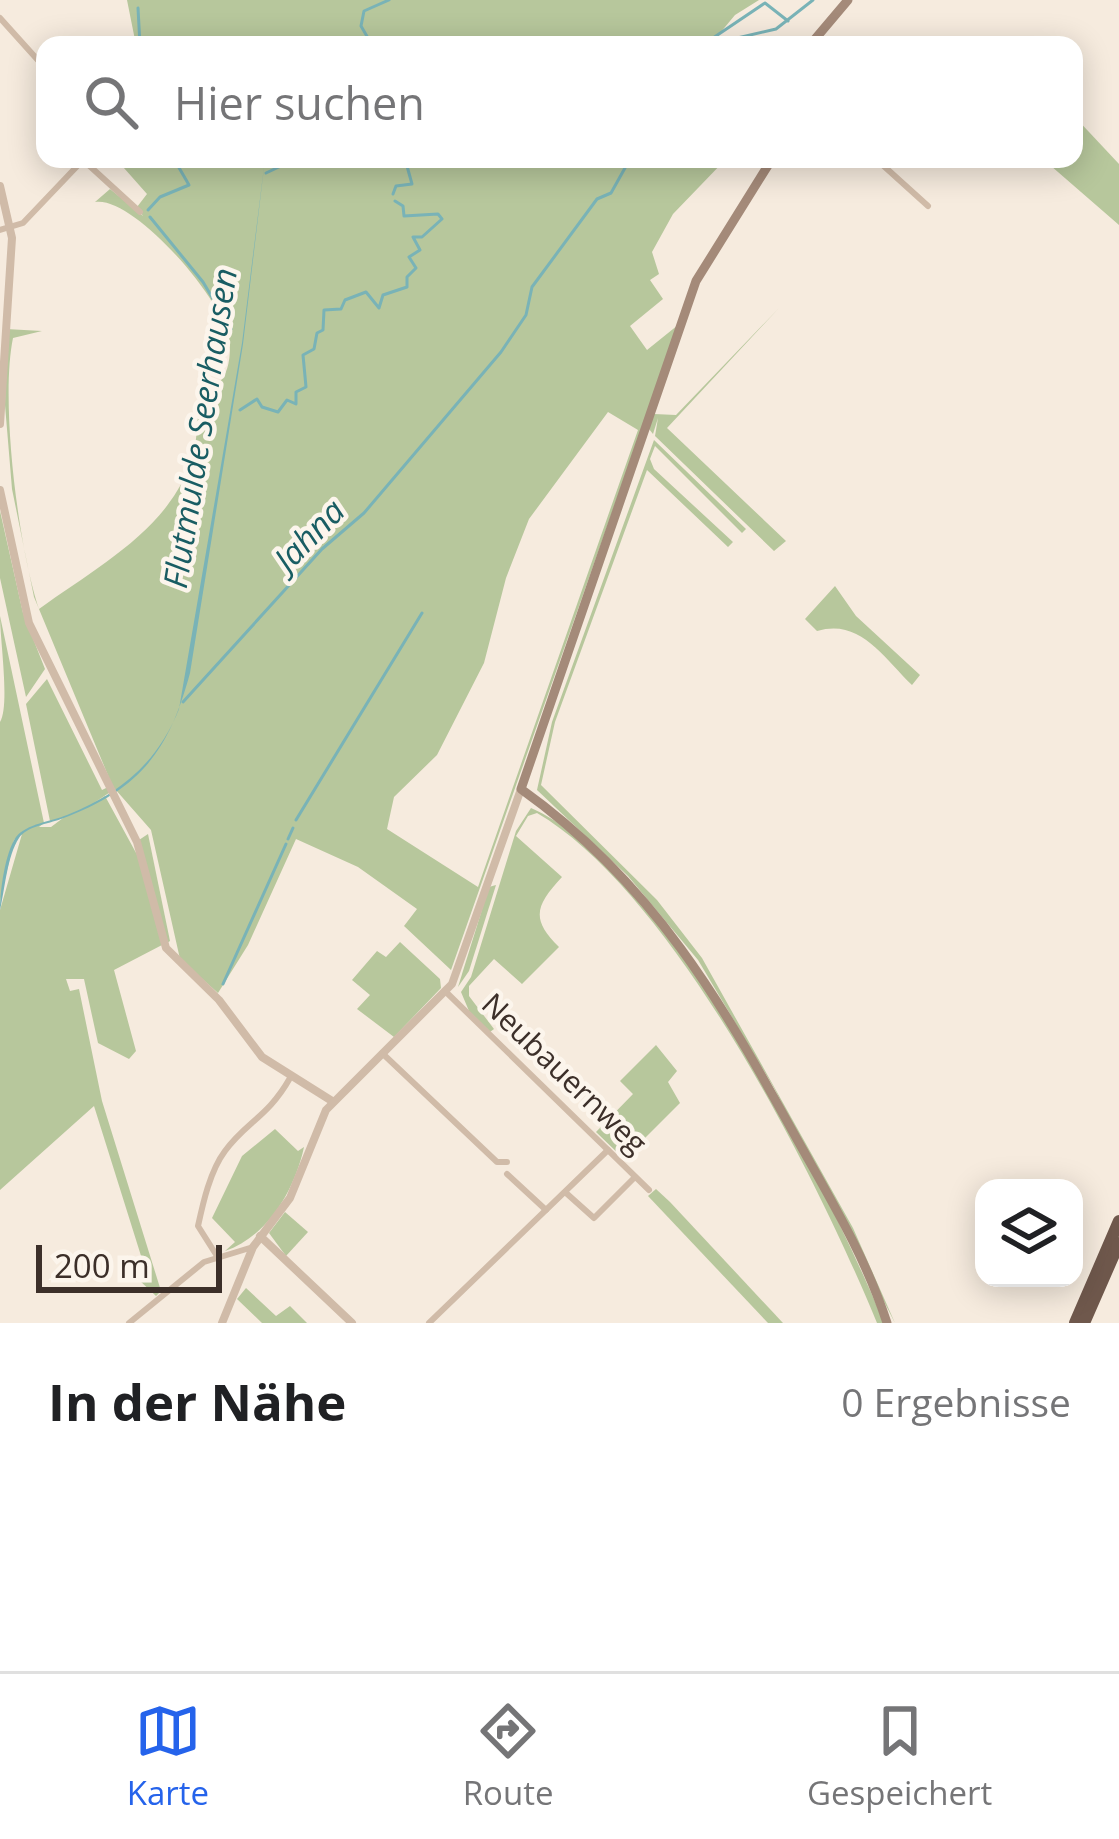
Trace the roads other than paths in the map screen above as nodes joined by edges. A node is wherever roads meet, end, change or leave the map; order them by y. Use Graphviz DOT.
graph roads {
  1 [pos="848,0"];
  2 [pos="0,18"];
  3 [pos="818,36"];
  4 [pos="36,58"];
  5 [pos="74,168"];
  6 [pos="92,168"];
  7 [pos="766,168"];
  8 [pos="887,168"];
  9 [pos="0,186"];
  10 [pos="928,206"];
  11 [pos="140,212"];
  12 [pos="5,229"];
  13 [pos="1,406"];
  14 [pos="0,424"];
  15 [pos="0,490"];
  16 [pos="521,789"];
  17 [pos="446,992"];
  18 [pos="382,1052"];
  19 [pos="290,1078"];
  20 [pos="332,1101"];
  21 [pos="608,1150"];
  22 [pos="507,1162"];
  23 [pos="508,1174"];
  24 [pos="635,1177"];
  25 [pos="649,1190"];
  26 [pos="565,1192"];
  27 [pos="546,1210"];
  28 [pos="1119,1221"];
  29 [pos="260,1237"];
  30 [pos="1119,1243"];
  31 [pos="253,1247"];
  32 [pos="217,1256"];
  33 [pos="129,1323"];
  34 [pos="222,1323"];
  35 [pos="352,1323"];
  36 [pos="429,1323"];
  37 [pos="887,1323"];
  38 [pos="1079,1323"];
  1 -- 3 [label="main road"];
  2 -- 4 [label="street"];
  5 -- 12 [label="street"];
  6 -- 11 [label="street"];
  7 -- 16 [label="main road"];
  8 -- 10 [label="street"];
  9 -- 12 [label="street"];
  12 -- 13 [label="street"];
  13 -- 14 [label="street"];
  15 -- 19 [label="street"];
  16 -- 17 [label="street"];
  16 -- 37 [label="main road"];
  17 -- 18 [label="street"];
  17 -- 21 [label="street, Neubauernweg"];
  18 -- 20 [label="street"];
  18 -- 22 [label="street"];
  19 -- 20 [label="street"];
  19 -- 32 [label="street"];
  20 -- 29 [label="street"];
  21 -- 24 [label="street, Neubauernweg"];
  21 -- 26 [label="street"];
  23 -- 27 [label="street"];
  24 -- 25 [label="street, Neubauernweg"];
  24 -- 26 [label="street"];
  26 -- 27 [label="street"];
  27 -- 36 [label="street"];
  28 -- 38 [label="highway"];
  29 -- 31 [label="street"];
  29 -- 35 [label="street"];
  30 -- 38 [label="highway"];
  31 -- 32 [label="street"];
  31 -- 34 [label="street"];
  32 -- 33 [label="street"];
}
